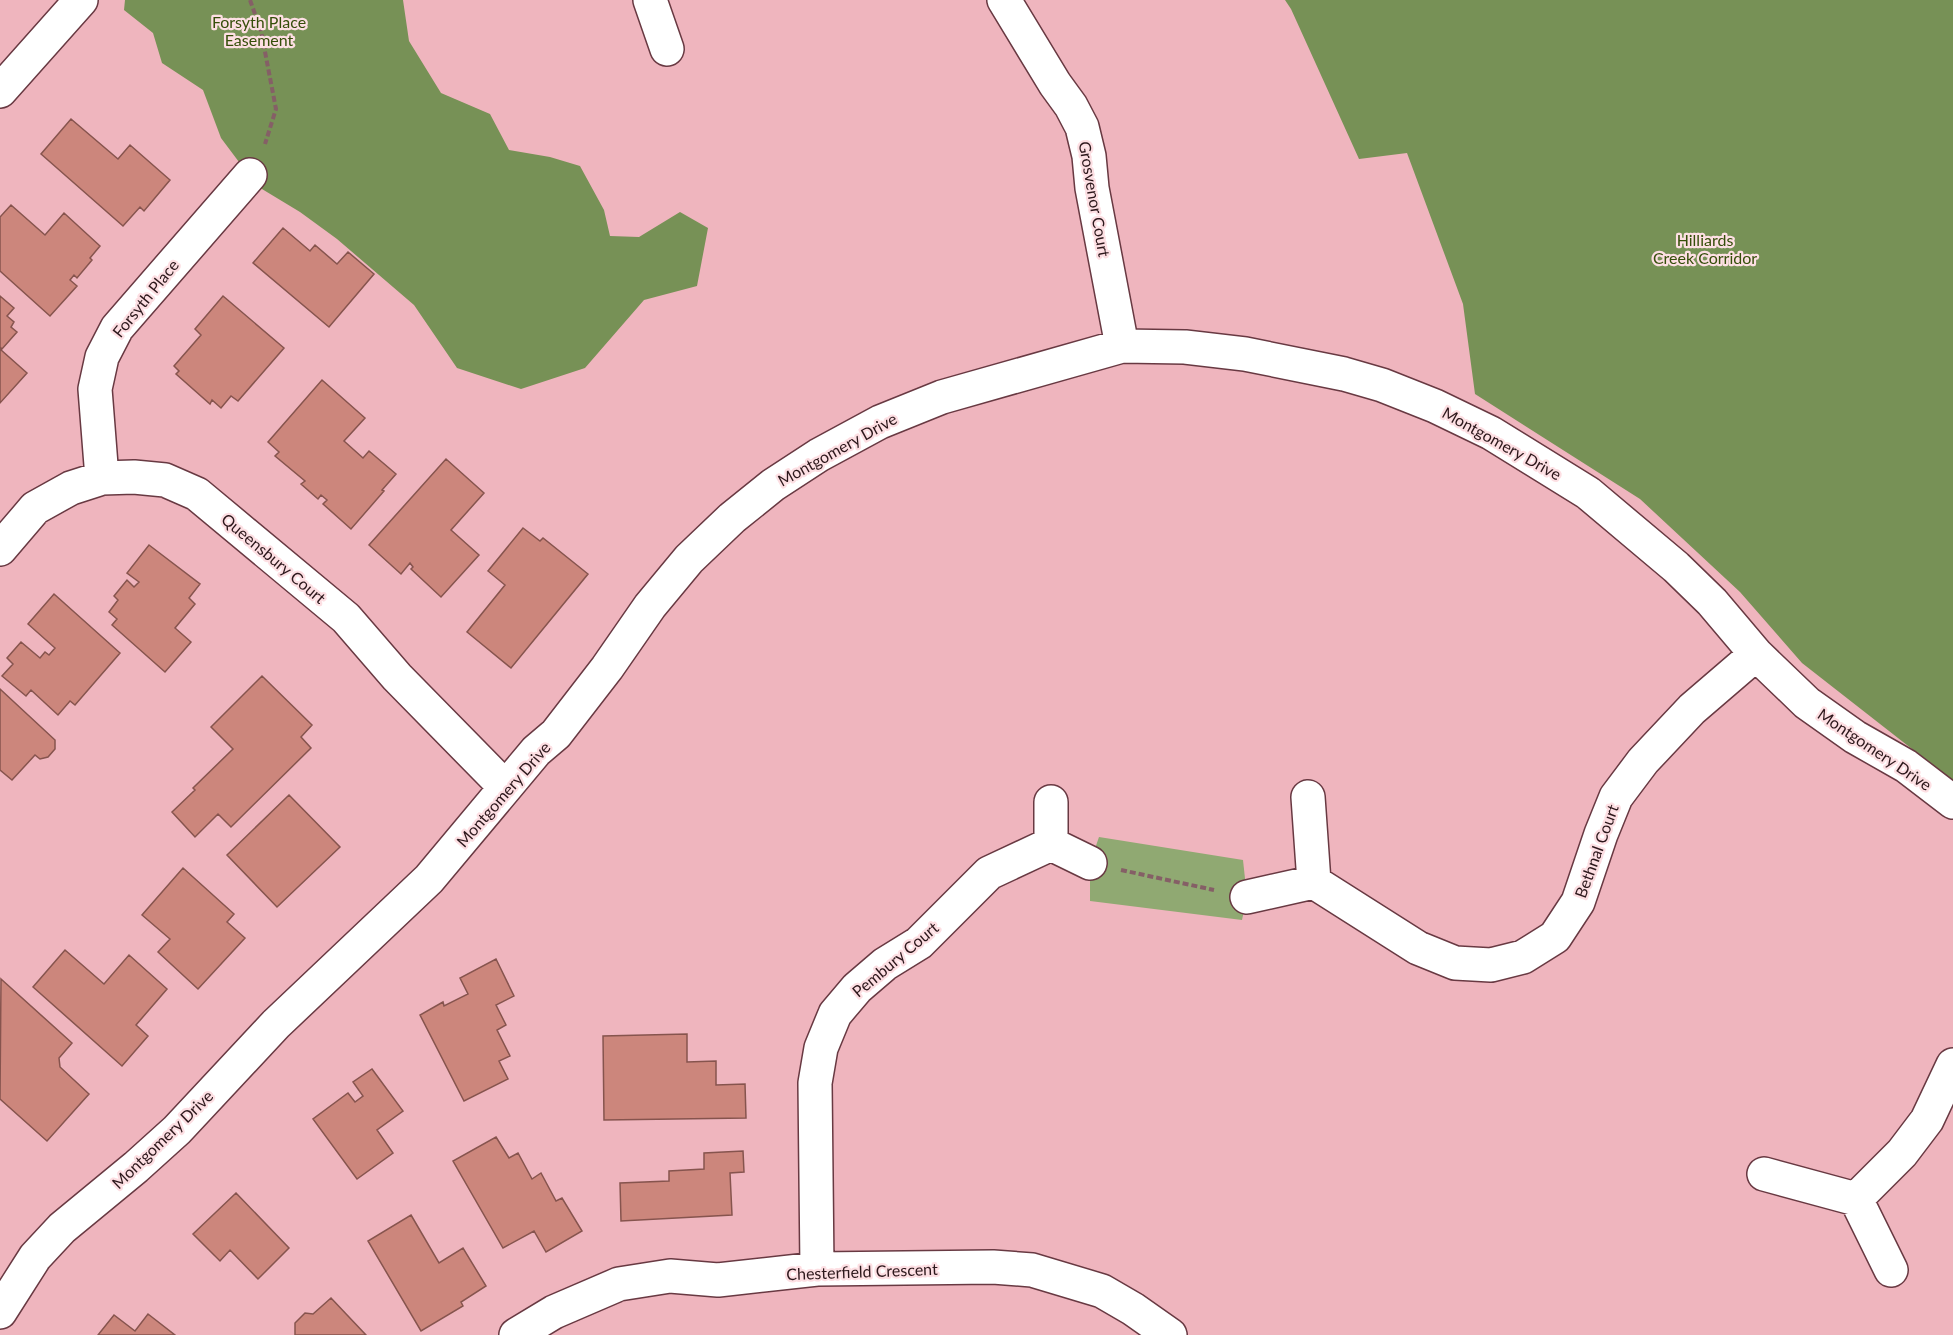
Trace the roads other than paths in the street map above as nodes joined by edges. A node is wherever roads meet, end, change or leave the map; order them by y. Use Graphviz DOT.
graph roads {
  1 [pos="81,0"];
  2 [pos="650,0"];
  3 [pos="1004,0"];
  4 [pos="667,49"];
  5 [pos="0,91"];
  6 [pos="250,175"];
  7 [pos="1122,346"];
  8 [pos="102,478"];
  9 [pos="0,549"];
  10 [pos="1756,654"];
  11 [pos="505,787"];
  12 [pos="1308,797"];
  13 [pos="1051,802"];
  14 [pos="1953,802"];
  15 [pos="1051,844"];
  16 [pos="1090,863"];
  17 [pos="1314,882"];
  18 [pos="1247,897"];
  19 [pos="1953,1065"];
  20 [pos="1764,1174"];
  21 [pos="1856,1199"];
  22 [pos="817,1269"];
  23 [pos="1891,1270"];
  24 [pos="0,1312"];
  25 [pos="516,1335"];
  26 [pos="1170,1335"];
  1 -- 5 [label="street"];
  2 -- 4 [label="street"];
  3 -- 7 [label="street, Grosvenor Court"];
  6 -- 8 [label="street, Forsyth Place"];
  7 -- 10 [label="street, Montgomery Drive"];
  7 -- 11 [label="street, Montgomery Drive"];
  8 -- 9 [label="street, Queensbury Court"];
  8 -- 11 [label="street, Queensbury Court"];
  10 -- 14 [label="street, Montgomery Drive"];
  10 -- 17 [label="street, Bethnal Court"];
  11 -- 24 [label="street, Montgomery Drive"];
  12 -- 17 [label="street"];
  13 -- 15 [label="street"];
  15 -- 16 [label="street"];
  15 -- 22 [label="street, Pembury Court"];
  17 -- 18 [label="street"];
  19 -- 21 [label="street"];
  20 -- 21 [label="street"];
  21 -- 23 [label="street"];
  22 -- 25 [label="street, Chesterfield Crescent"];
  22 -- 26 [label="street, Chesterfield Crescent"];
}
